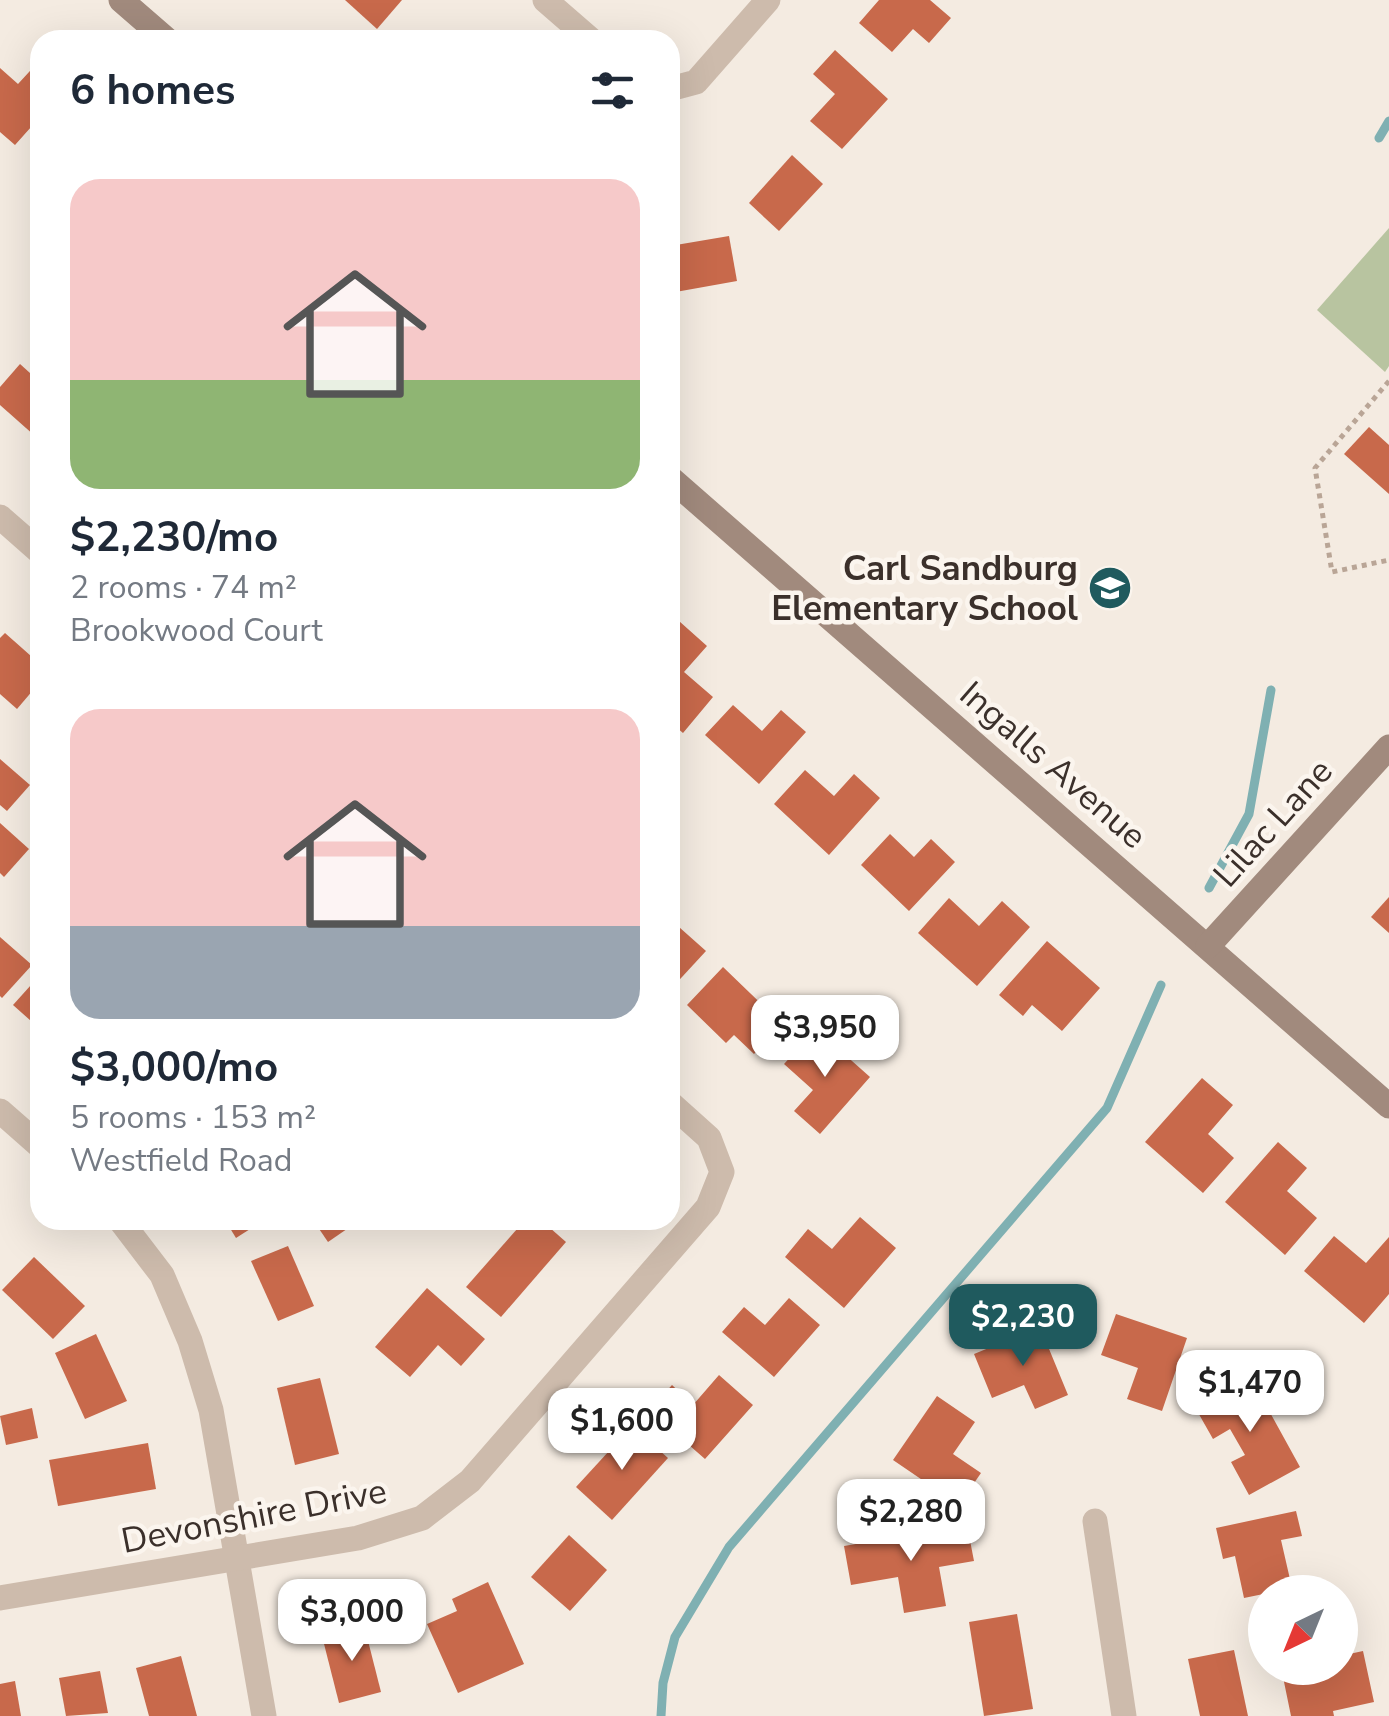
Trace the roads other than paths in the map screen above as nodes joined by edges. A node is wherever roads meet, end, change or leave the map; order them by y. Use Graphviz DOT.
graph roads {
  1 [pos="121,0"];
  2 [pos="545,0"];
  3 [pos="768,0"];
  4 [pos="156,30"];
  5 [pos="580,30"];
  6 [pos="680,86"];
  7 [pos="680,487"];
  8 [pos="0,516"];
  9 [pos="30,543"];
  10 [pos="1388,751"];
  11 [pos="1208,946"];
  12 [pos="1389,1106"];
  13 [pos="0,1111"];
  14 [pos="680,1112"];
  15 [pos="30,1137"];
  16 [pos="128,1230"];
  17 [pos="1095,1521"];
  18 [pos="235,1558"];
  19 [pos="0,1598"];
  20 [pos="264,1716"];
  21 [pos="1124,1716"];
  1 -- 4 [label="street"];
  2 -- 5 [label="street"];
  3 -- 6 [label="street"];
  7 -- 11 [label="street, Ingalls Avenue"];
  8 -- 9 [label="street"];
  10 -- 11 [label="street, Lilac Lane"];
  11 -- 12 [label="street, Ingalls Avenue"];
  13 -- 15 [label="street"];
  14 -- 18 [label="street, Devonshire Drive"];
  16 -- 18 [label="street"];
  17 -- 21 [label="street"];
  18 -- 19 [label="street, Devonshire Drive"];
  18 -- 20 [label="street"];
}
